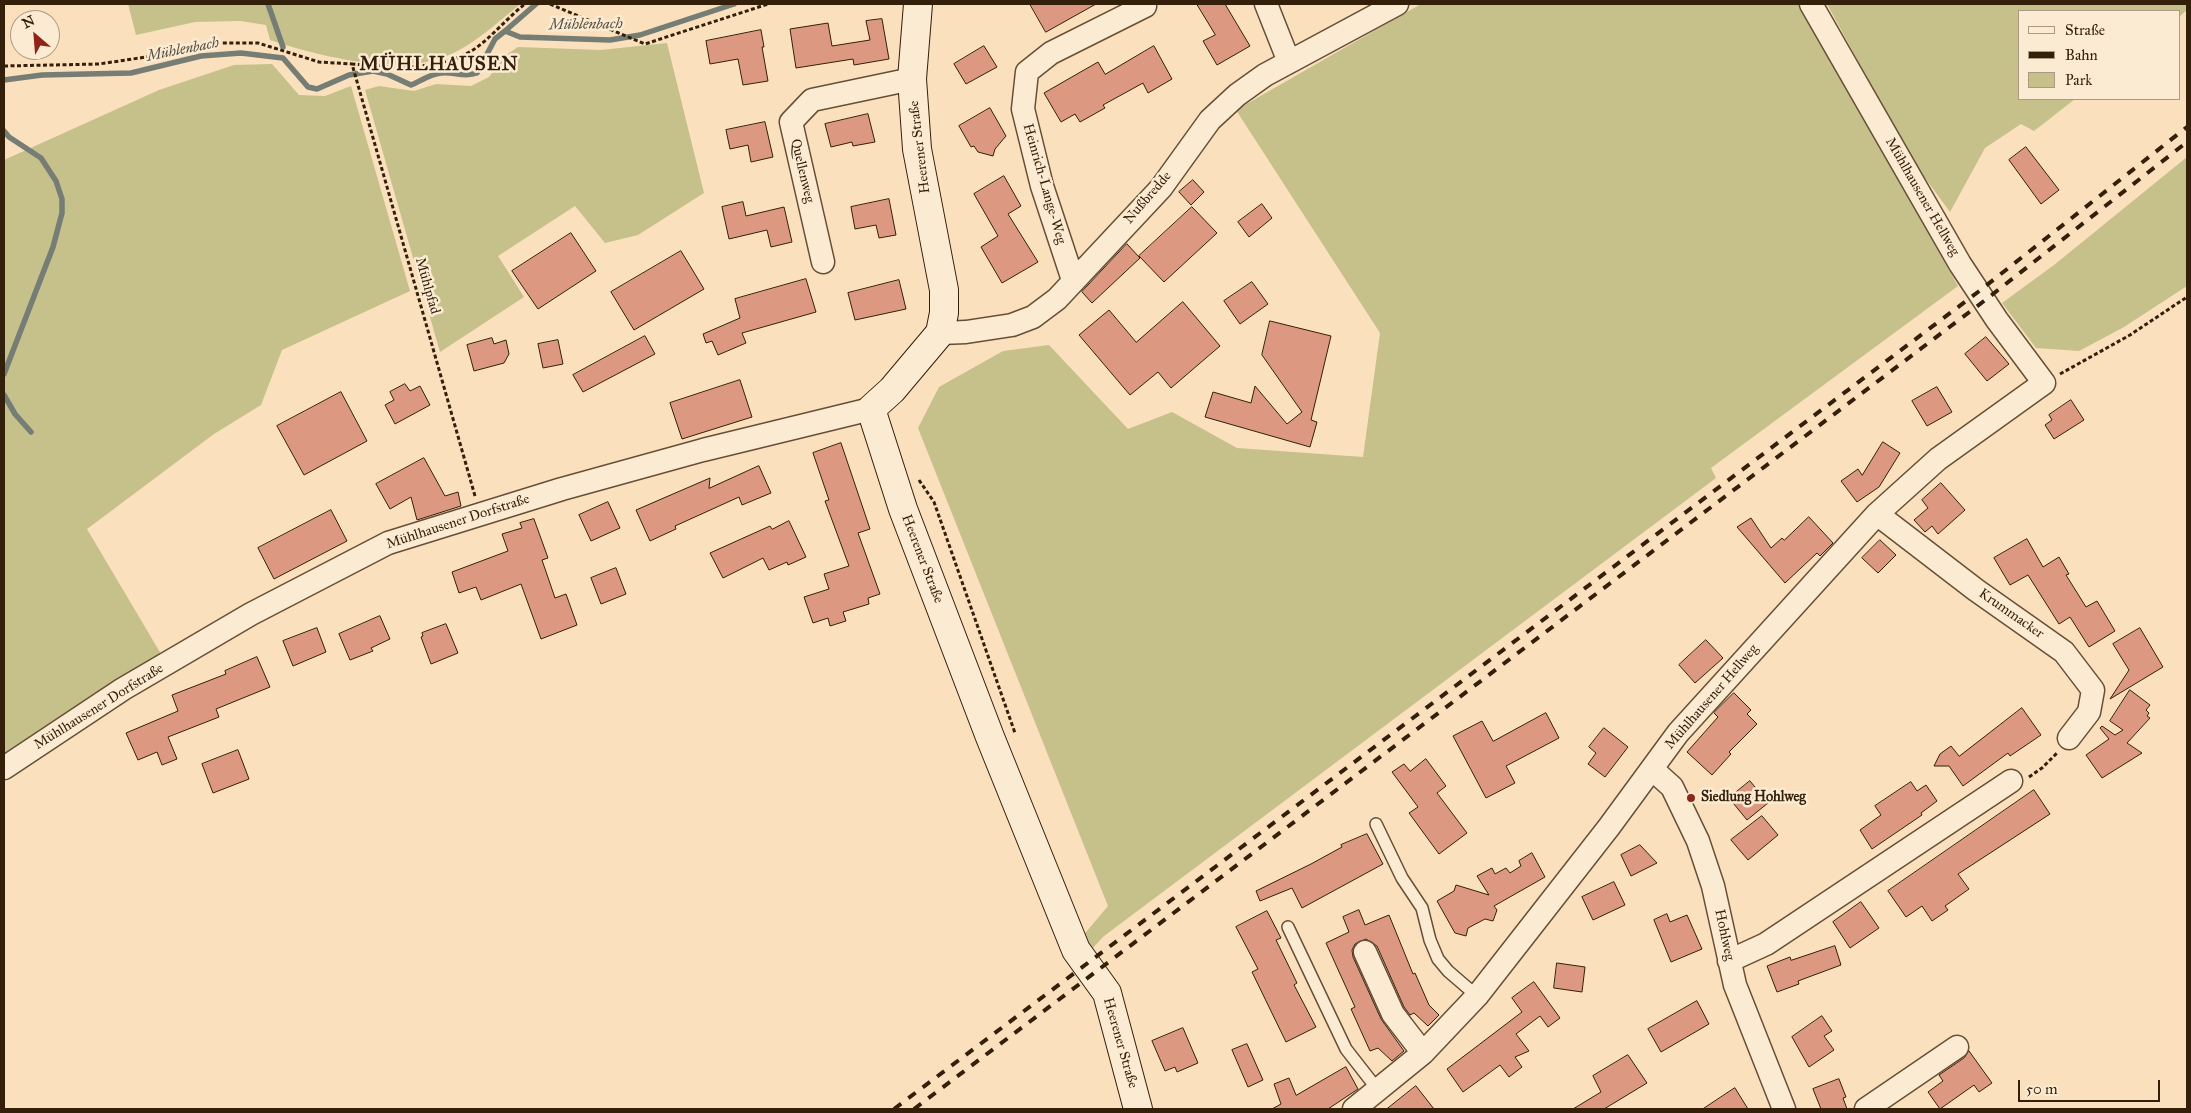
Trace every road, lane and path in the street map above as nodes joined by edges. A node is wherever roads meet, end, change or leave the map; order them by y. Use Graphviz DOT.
graph roads {
  1 [pos="525,4"];
  2 [pos="550,4"];
  3 [pos="768,4"];
  4 [pos="918,4"];
  5 [pos="1266,4"];
  6 [pos="1397,4"];
  7 [pos="1811,4"];
  8 [pos="1145,6"];
  9 [pos="1289,62"];
  10 [pos="352,64"];
  11 [pos="4,66"];
  12 [pos="912,79"];
  13 [pos="822,262"];
  14 [pos="1073,280"];
  15 [pos="2187,298"];
  16 [pos="940,333"];
  17 [pos="2044,383"];
  18 [pos="871,408"];
  19 [pos="918,479"];
  20 [pos="480,514"];
  21 [pos="1877,514"];
  22 [pos="1016,734"];
  23 [pos="2069,738"];
  24 [pos="4,768"];
  25 [pos="1652,769"];
  26 [pos="2011,781"];
  27 [pos="1376,824"];
  28 [pos="1288,927"];
  29 [pos="1365,952"];
  30 [pos="1729,961"];
  31 [pos="1477,996"];
  32 [pos="1957,1048"];
  33 [pos="1423,1053"];
  34 [pos="1378,1090"];
  35 [pos="1138,1109"];
  36 [pos="1354,1109"];
  37 [pos="1784,1109"];
  38 [pos="1866,1109"];
  1 -- 10 [label="path"];
  2 -- 3 [label="path"];
  4 -- 12 [label="street, Heerener Straße"];
  5 -- 9 [label="street"];
  6 -- 9 [label="street"];
  7 -- 17 [label="street, Mühlhausener Hellweg"];
  8 -- 14 [label="street, Heinrich-Lange-Weg"];
  9 -- 14 [label="street, Nußbredde"];
  10 -- 11 [label="path"];
  10 -- 20 [label="path, Mühlpfad"];
  12 -- 13 [label="street, Quellenweg"];
  12 -- 16 [label="street, Heerener Straße"];
  14 -- 16 [label="street, Nußbredde"];
  15 -- 17 [label="path"];
  16 -- 18 [label="street"];
  17 -- 21 [label="street, Mühlhausener Hellweg"];
  18 -- 20 [label="street, Mühlhausener Dorfstraße"];
  18 -- 35 [label="street, Heerener Straße"];
  19 -- 22 [label="path"];
  20 -- 24 [label="street, Mühlhausener Dorfstraße"];
  21 -- 23 [label="street, Krummacker"];
  21 -- 25 [label="street, Mühlhausener Hellweg"];
  23 -- 26 [label="path"];
  25 -- 30 [label="street, Hohlweg"];
  25 -- 31 [label="street, Mühlhausener Hellweg"];
  26 -- 30 [label="street"];
  27 -- 31 [label="lane"];
  28 -- 34 [label="lane"];
  29 -- 33 [label="street"];
  30 -- 37 [label="street, Hohlweg"];
  31 -- 33 [label="street, Mühlhausener Hellweg"];
  32 -- 38 [label="street"];
  33 -- 34 [label="street, Mühlhausener Hellweg"];
  34 -- 36 [label="street, Mühlhausener Hellweg"];
}
